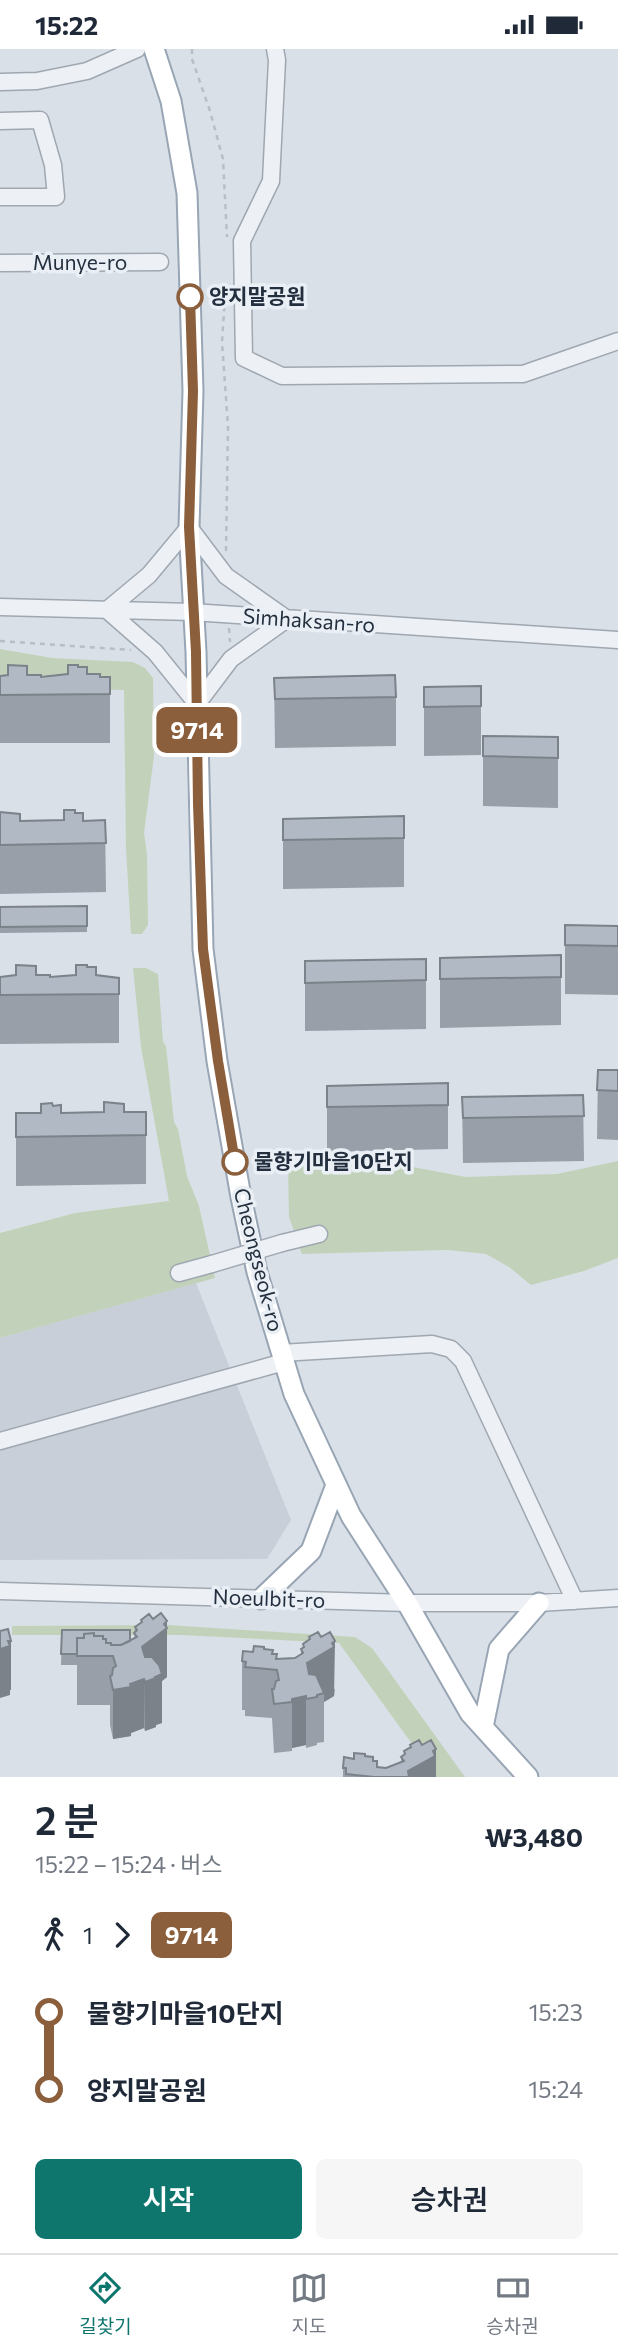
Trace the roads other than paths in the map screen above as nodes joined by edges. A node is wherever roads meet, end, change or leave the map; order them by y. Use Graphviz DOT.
graph roads {
  1 [pos="137,49"];
  2 [pos="154,49"];
  3 [pos="275,49"];
  4 [pos="0,82"];
  5 [pos="0,121"];
  6 [pos="0,197"];
  7 [pos="0,263"];
  8 [pos="160,263"];
  9 [pos="618,341"];
  10 [pos="189,527"];
  11 [pos="0,607"];
  12 [pos="107,610"];
  13 [pos="192,612"];
  14 [pos="287,619"];
  15 [pos="618,640"];
  16 [pos="197,704"];
  17 [pos="319,1234"];
  18 [pos="179,1273"];
  19 [pos="283,1358"];
  20 [pos="0,1441"];
  21 [pos="336,1485"];
  22 [pos="0,1591"];
  23 [pos="618,1598"];
  24 [pos="261,1599"];
  25 [pos="575,1601"];
  26 [pos="407,1603"];
  27 [pos="539,1603"];
  28 [pos="483,1727"];
  29 [pos="528,1777"];
  1 -- 4 [label="street"];
  2 -- 10 [label="main road, Cheongseok-ro"];
  3 -- 9 [label="street"];
  5 -- 6 [label="street"];
  7 -- 8 [label="street, Munye-ro"];
  10 -- 12 [label="street"];
  10 -- 13 [label="main road, Cheongseok-ro"];
  10 -- 14 [label="street"];
  11 -- 12 [label="street, Simhaksan-ro"];
  12 -- 13 [label="street, Simhaksan-ro"];
  12 -- 16 [label="street"];
  13 -- 14 [label="street, Simhaksan-ro"];
  13 -- 16 [label="main road, Cheongseok-ro"];
  14 -- 15 [label="street, Simhaksan-ro"];
  14 -- 16 [label="street"];
  16 -- 19 [label="main road, Cheongseok-ro"];
  17 -- 18 [label="street, bridge"];
  19 -- 20 [label="street"];
  19 -- 21 [label="main road, Cheongseok-ro"];
  19 -- 25 [label="street"];
  21 -- 24 [label="main road"];
  21 -- 26 [label="main road, Cheongseok-ro"];
  22 -- 24 [label="street, Noeulbit-ro"];
  23 -- 25 [label="street, Noeulbit-ro"];
  24 -- 26 [label="street, Noeulbit-ro"];
  25 -- 27 [label="street, Noeulbit-ro"];
  26 -- 27 [label="street, Noeulbit-ro"];
  26 -- 28 [label="main road, Cheongseok-ro"];
  27 -- 28 [label="main road"];
  28 -- 29 [label="main road, Cheongseok-ro"];
}
